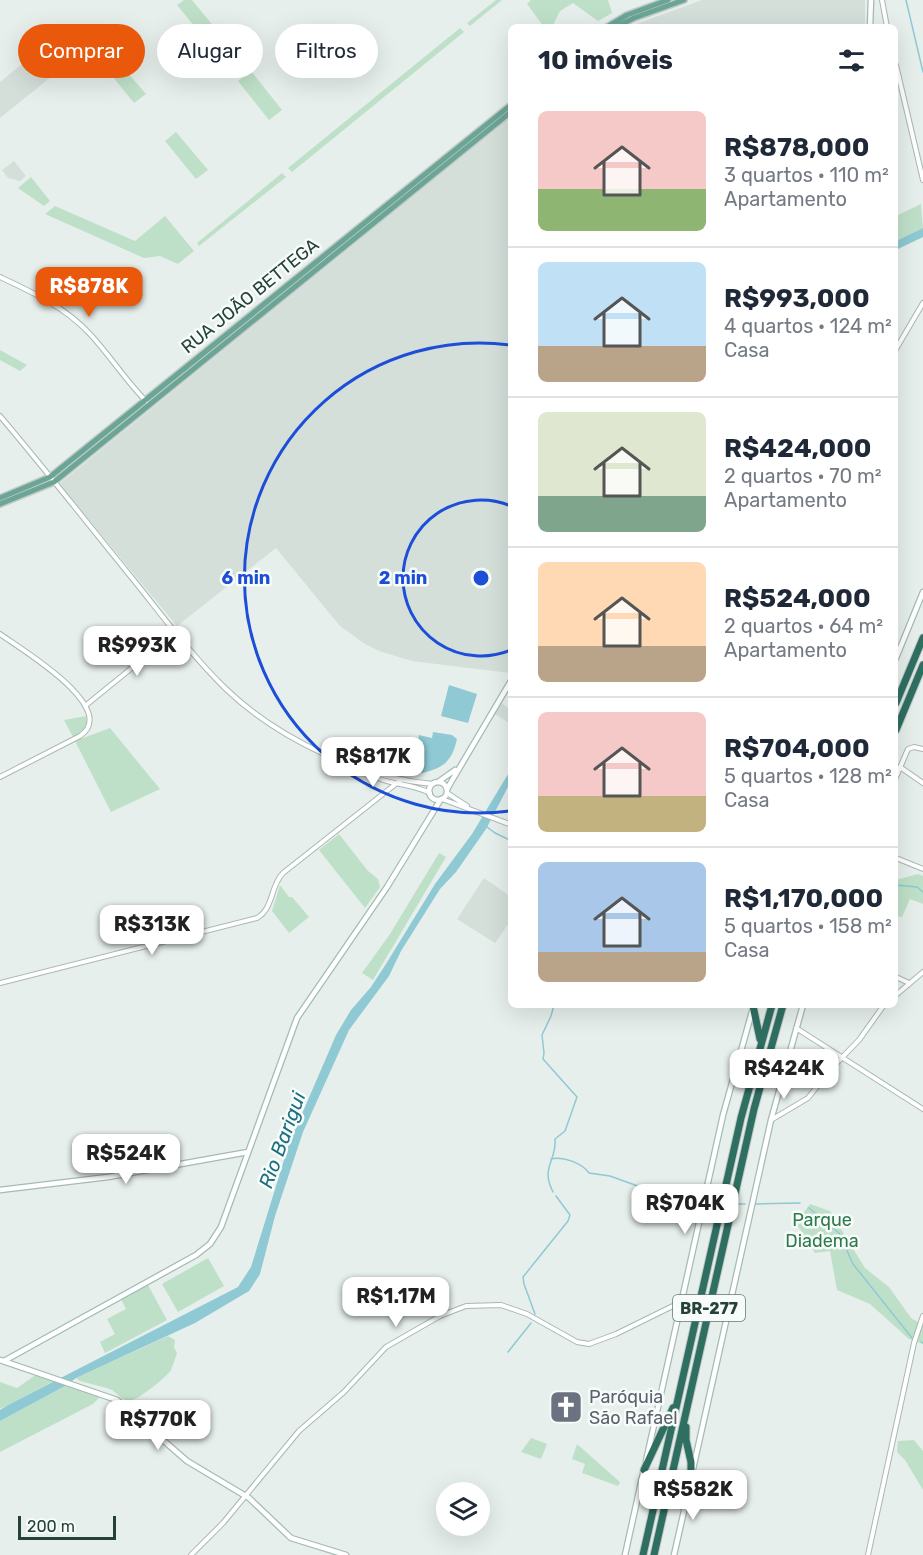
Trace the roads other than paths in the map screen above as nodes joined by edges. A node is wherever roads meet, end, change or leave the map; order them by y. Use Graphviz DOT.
graph roads {
  1 [pos="668,0"];
  2 [pos="684,0"];
  3 [pos="871,0"];
  4 [pos="882,1"];
  5 [pos="613,24"];
  6 [pos="622,24"];
  7 [pos="870,24"];
  8 [pos="886,24"];
  9 [pos="898,74"];
  10 [pos="508,107"];
  11 [pos="508,114"];
  12 [pos="423,179"];
  13 [pos="923,180"];
  14 [pos="0,277"];
  15 [pos="923,303"];
  16 [pos="239,328"];
  17 [pos="898,346"];
  18 [pos="145,400"];
  19 [pos="151,403"];
  20 [pos="0,416"];
  21 [pos="52,479"];
  22 [pos="0,498"];
  23 [pos="0,504"];
  24 [pos="923,592"];
  25 [pos="176,632"];
  26 [pos="0,634"];
  27 [pos="923,638"];
  28 [pos="898,653"];
  29 [pos="923,666"];
  30 [pos="508,686"];
  31 [pos="898,698"];
  32 [pos="85,706"];
  33 [pos="898,725"];
  34 [pos="923,748"];
  35 [pos="461,763"];
  36 [pos="900,767"];
  37 [pos="364,768"];
  38 [pos="898,772"];
  39 [pos="0,777"];
  40 [pos="405,779"];
  41 [pos="395,783"];
  42 [pos="435,783"];
  43 [pos="923,783"];
  44 [pos="447,791"];
  45 [pos="430,794"];
  46 [pos="441,799"];
  47 [pos="472,810"];
  48 [pos="429,816"];
  49 [pos="508,824"];
  50 [pos="898,859"];
  51 [pos="923,869"];
  52 [pos="923,972"];
  53 [pos="898,978"];
  54 [pos="0,983"];
  55 [pos="909,983"];
  56 [pos="898,993"];
  57 [pos="752,1008"];
  58 [pos="753,1008"];
  59 [pos="771,1008"];
  60 [pos="782,1008"];
  61 [pos="802,1008"];
  62 [pos="882,1008"];
  63 [pos="796,1028"];
  64 [pos="761,1042"];
  65 [pos="842,1057"];
  66 [pos="923,1109"];
  67 [pos="771,1120"];
  68 [pos="248,1152"];
  69 [pos="0,1190"];
  70 [pos="682,1302"];
  71 [pos="923,1316"];
  72 [pos="18,1354"];
  73 [pos="2,1361"];
  74 [pos="19,1366"];
  75 [pos="680,1392"];
  76 [pos="687,1406"];
  77 [pos="644,1470"];
  78 [pos="691,1481"];
  79 [pos="245,1496"];
  80 [pos="191,1555"];
  81 [pos="346,1555"];
  82 [pos="625,1555"];
  83 [pos="643,1555"];
  84 [pos="654,1555"];
  85 [pos="674,1555"];
  86 [pos="868,1555"];
  1 -- 5 [label="main road"];
  2 -- 6 [label="main road"];
  3 -- 7 [label="main road"];
  4 -- 8 [label="street"];
  9 -- 13 [label="street"];
  10 -- 12 [label="main road, RUA JOÃO BETTEGA"];
  11 -- 12 [label="main road, RUA JOÃO BETTEGA"];
  12 -- 16 [label="main road, RUA JOÃO BETTEGA"];
  14 -- 18 [label="street"];
  15 -- 17 [label="street"];
  16 -- 18 [label="main road, RUA JOÃO BETTEGA"];
  16 -- 19 [label="main road, RUA JOÃO BETTEGA"];
  18 -- 19 [label="street"];
  18 -- 21 [label="main road, RUA JOÃO BETTEGA"];
  19 -- 21 [label="main road, RUA JOÃO BETTEGA"];
  20 -- 21 [label="street"];
  21 -- 22 [label="main road, RUA JOÃO BETTEGA"];
  21 -- 23 [label="main road, RUA JOÃO BETTEGA"];
  21 -- 25 [label="street"];
  24 -- 28 [label="main road"];
  25 -- 32 [label="street"];
  25 -- 37 [label="street"];
  26 -- 32 [label="street"];
  27 -- 31 [label="highway"];
  29 -- 33 [label="highway"];
  30 -- 35 [label="main road"];
  32 -- 39 [label="street"];
  34 -- 36 [label="street"];
  35 -- 42 [label="main road"];
  35 -- 44 [label="main road"];
  36 -- 38 [label="street"];
  36 -- 43 [label="street"];
  37 -- 40 [label="street"];
  37 -- 41 [label="street"];
  40 -- 41 [label="street"];
  40 -- 42 [label="street"];
  41 -- 45 [label="street"];
  41 -- 54 [label="street"];
  42 -- 44 [label="main road"];
  42 -- 45 [label="main road"];
  44 -- 46 [label="main road"];
  44 -- 47 [label="street"];
  45 -- 46 [label="main road"];
  45 -- 48 [label="main road"];
  46 -- 47 [label="street"];
  46 -- 48 [label="main road"];
  47 -- 49 [label="street"];
  48 -- 68 [label="main road"];
  50 -- 51 [label="street"];
  52 -- 55 [label="street"];
  53 -- 55 [label="street"];
  55 -- 56 [label="street"];
  57 -- 70 [label="main road"];
  58 -- 64 [label="highway"];
  59 -- 64 [label="highway, BR-277"];
  60 -- 76 [label="highway, BR-277"];
  61 -- 63 [label="main road"];
  62 -- 65 [label="street"];
  63 -- 65 [label="street"];
  63 -- 67 [label="main road"];
  64 -- 75 [label="highway, BR-277"];
  65 -- 66 [label="street"];
  65 -- 67 [label="street"];
  67 -- 78 [label="main road"];
  68 -- 69 [label="main road"];
  68 -- 72 [label="main road"];
  70 -- 77 [label="main road"];
  70 -- 79 [label="street"];
  71 -- 86 [label="street"];
  72 -- 73 [label="main road"];
  72 -- 74 [label="main road"];
  73 -- 74 [label="main road"];
  74 -- 79 [label="main road"];
  75 -- 77 [label="highway"];
  75 -- 83 [label="highway, BR-277"];
  76 -- 78 [label="highway"];
  76 -- 84 [label="highway, BR-277"];
  77 -- 82 [label="main road"];
  78 -- 85 [label="main road"];
  79 -- 80 [label="street"];
  79 -- 81 [label="main road"];
}
